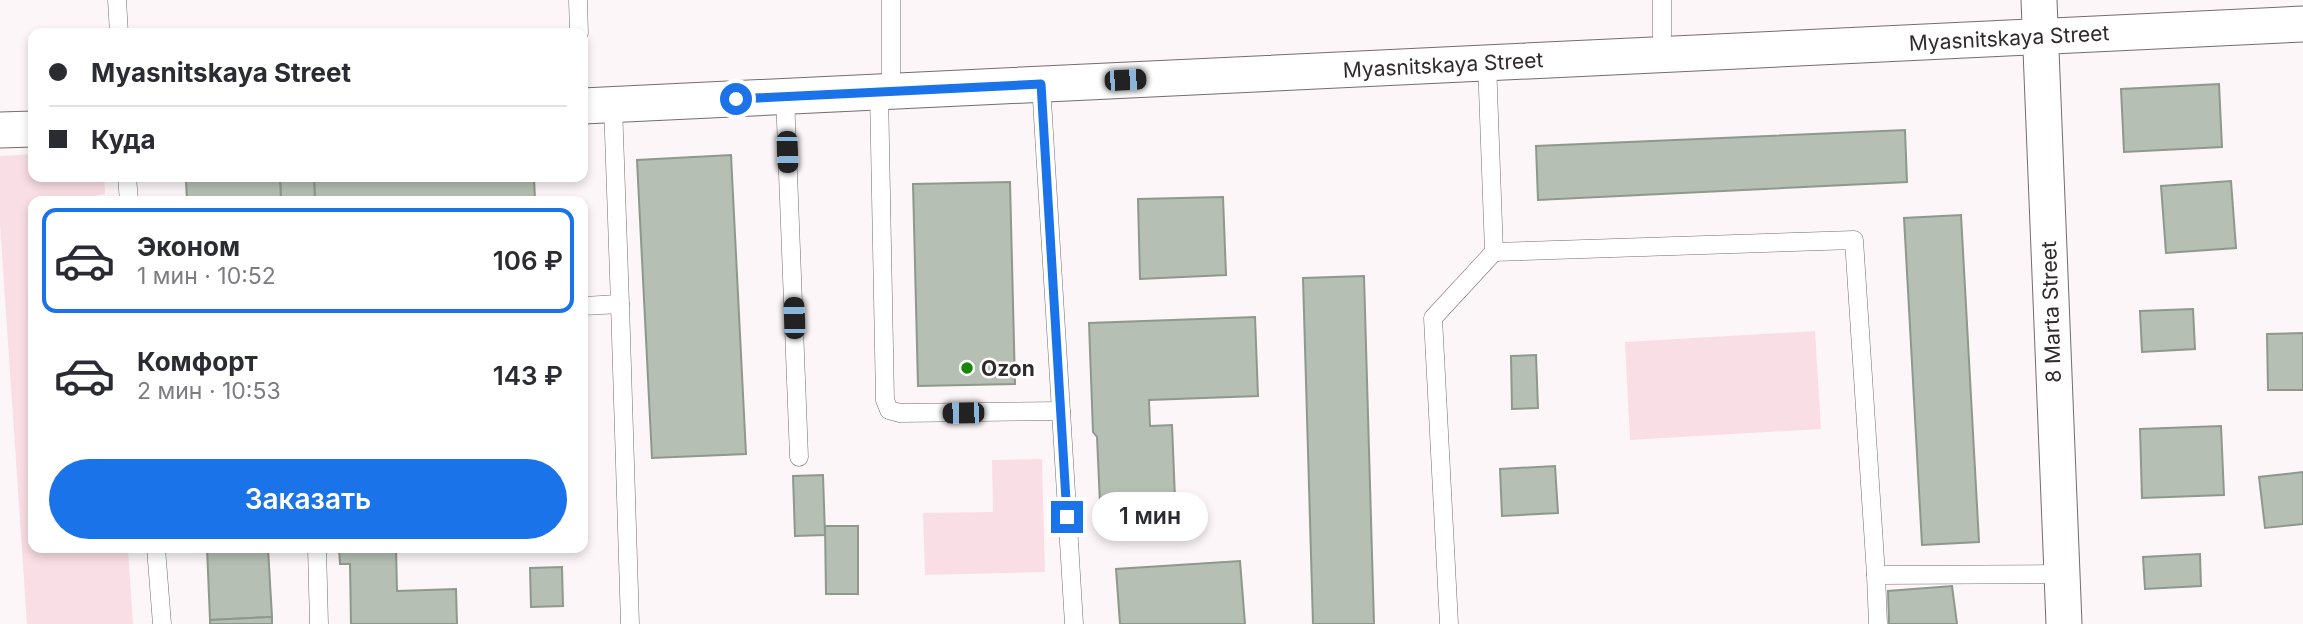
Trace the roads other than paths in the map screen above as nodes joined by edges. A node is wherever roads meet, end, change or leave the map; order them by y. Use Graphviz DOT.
graph roads {
  1 [pos="117,0"];
  2 [pos="578,0"];
  3 [pos="891,0"];
  4 [pos="1662,0"];
  5 [pos="2039,0"];
  6 [pos="2303,24"];
  7 [pos="119,28"];
  8 [pos="579,28"];
  9 [pos="2040,36"];
  10 [pos="1662,54"];
  11 [pos="1487,62"];
  12 [pos="1041,84"];
  13 [pos="885,92"];
  14 [pos="785,96"];
  15 [pos="598,105"];
  16 [pos="28,129"];
  17 [pos="0,130"];
  18 [pos="1494,252"];
  19 [pos="620,304"];
  20 [pos="588,306"];
  21 [pos="1060,411"];
  22 [pos="799,457"];
  23 [pos="156,553"];
  24 [pos="317,553"];
  25 [pos="2061,574"];
  26 [pos="1876,575"];
  27 [pos="162,624"];
  28 [pos="319,624"];
  29 [pos="630,624"];
  30 [pos="1074,624"];
  31 [pos="1449,624"];
  32 [pos="1878,624"];
  33 [pos="2064,624"];
  1 -- 7 [label="lane"];
  2 -- 8 [label="lane"];
  3 -- 13 [label="lane"];
  4 -- 10 [label="lane"];
  5 -- 9 [label="street, 8 Marta Street"];
  6 -- 9 [label="street, Myasnitskaya Street"];
  9 -- 10 [label="street, Myasnitskaya Street"];
  9 -- 25 [label="street, 8 Marta Street"];
  10 -- 11 [label="street, Myasnitskaya Street"];
  11 -- 12 [label="street, Myasnitskaya Street"];
  11 -- 18 [label="lane"];
  12 -- 13 [label="street, Myasnitskaya Street"];
  12 -- 21 [label="lane"];
  13 -- 14 [label="street, Myasnitskaya Street"];
  13 -- 21 [label="lane"];
  14 -- 15 [label="street, Myasnitskaya Street"];
  14 -- 22 [label="lane"];
  15 -- 19 [label="lane"];
  16 -- 17 [label="street"];
  18 -- 26 [label="lane"];
  18 -- 31 [label="lane"];
  19 -- 20 [label="lane"];
  19 -- 29 [label="lane"];
  21 -- 30 [label="lane"];
  23 -- 27 [label="lane"];
  24 -- 28 [label="lane"];
  25 -- 26 [label="lane"];
  25 -- 33 [label="street, 8 Marta Street"];
  26 -- 32 [label="lane"];
}
